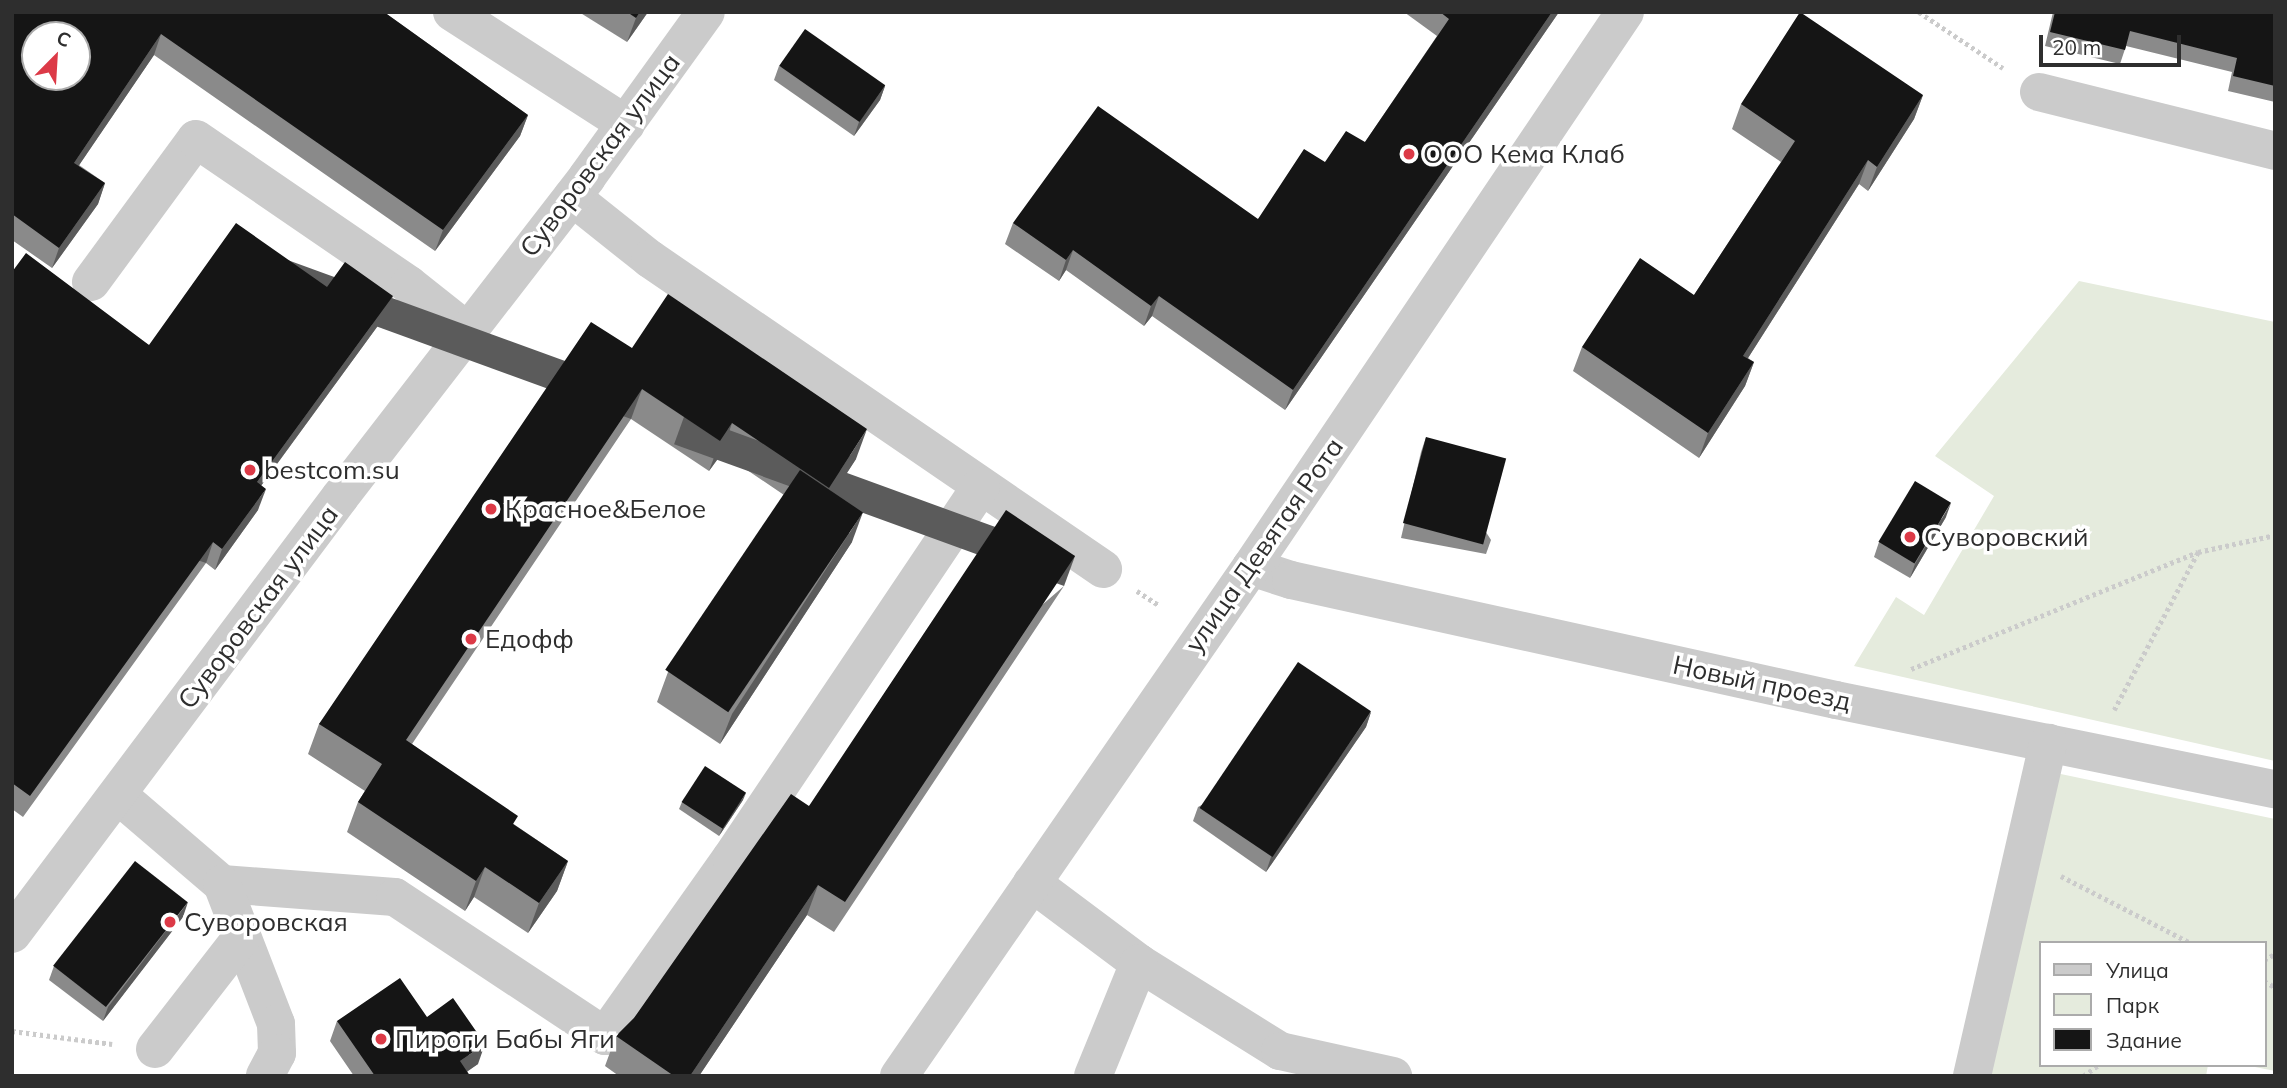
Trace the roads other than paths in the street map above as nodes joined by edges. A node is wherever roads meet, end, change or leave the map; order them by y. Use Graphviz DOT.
graph roads {
  1 [pos="452,12"];
  2 [pos="706,12"];
  3 [pos="1625,12"];
  4 [pos="2039,92"];
  5 [pos="625,124"];
  6 [pos="2275,151"];
  7 [pos="572,197"];
  8 [pos="91,282"];
  9 [pos="467,331"];
  10 [pos="981,486"];
  11 [pos="1251,567"];
  12 [pos="1103,569"];
  13 [pos="2048,743"];
  14 [pos="2275,789"];
  15 [pos="118,795"];
  16 [pos="1032,883"];
  17 [pos="222,884"];
  18 [pos="12,934"];
  19 [pos="242,937"];
  20 [pos="1139,963"];
  21 [pos="155,1049"];
  22 [pos="265,1076"];
  23 [pos="899,1076"];
  24 [pos="1093,1076"];
  25 [pos="1393,1076"];
  26 [pos="1972,1076"];
  1 -- 5 [label="street"];
  2 -- 5 [label="street, Суворовская улица"];
  3 -- 11 [label="street, улица Девятая Рота"];
  4 -- 6 [label="street"];
  5 -- 7 [label="street, Суворовская улица"];
  7 -- 9 [label="street, Суворовская улица"];
  7 -- 10 [label="street"];
  8 -- 9 [label="street"];
  9 -- 15 [label="street, Суворовская улица"];
  10 -- 12 [label="street"];
  10 -- 17 [label="street"];
  11 -- 13 [label="street, Новый проезд"];
  11 -- 16 [label="street, улица Девятая Рота"];
  13 -- 14 [label="street, Новый проезд"];
  13 -- 26 [label="street"];
  15 -- 17 [label="street"];
  15 -- 18 [label="street, Суворовская улица"];
  16 -- 20 [label="street"];
  16 -- 23 [label="street, улица Девятая Рота"];
  17 -- 19 [label="street"];
  19 -- 21 [label="street"];
  19 -- 22 [label="street"];
  20 -- 24 [label="street"];
  20 -- 25 [label="street"];
}
